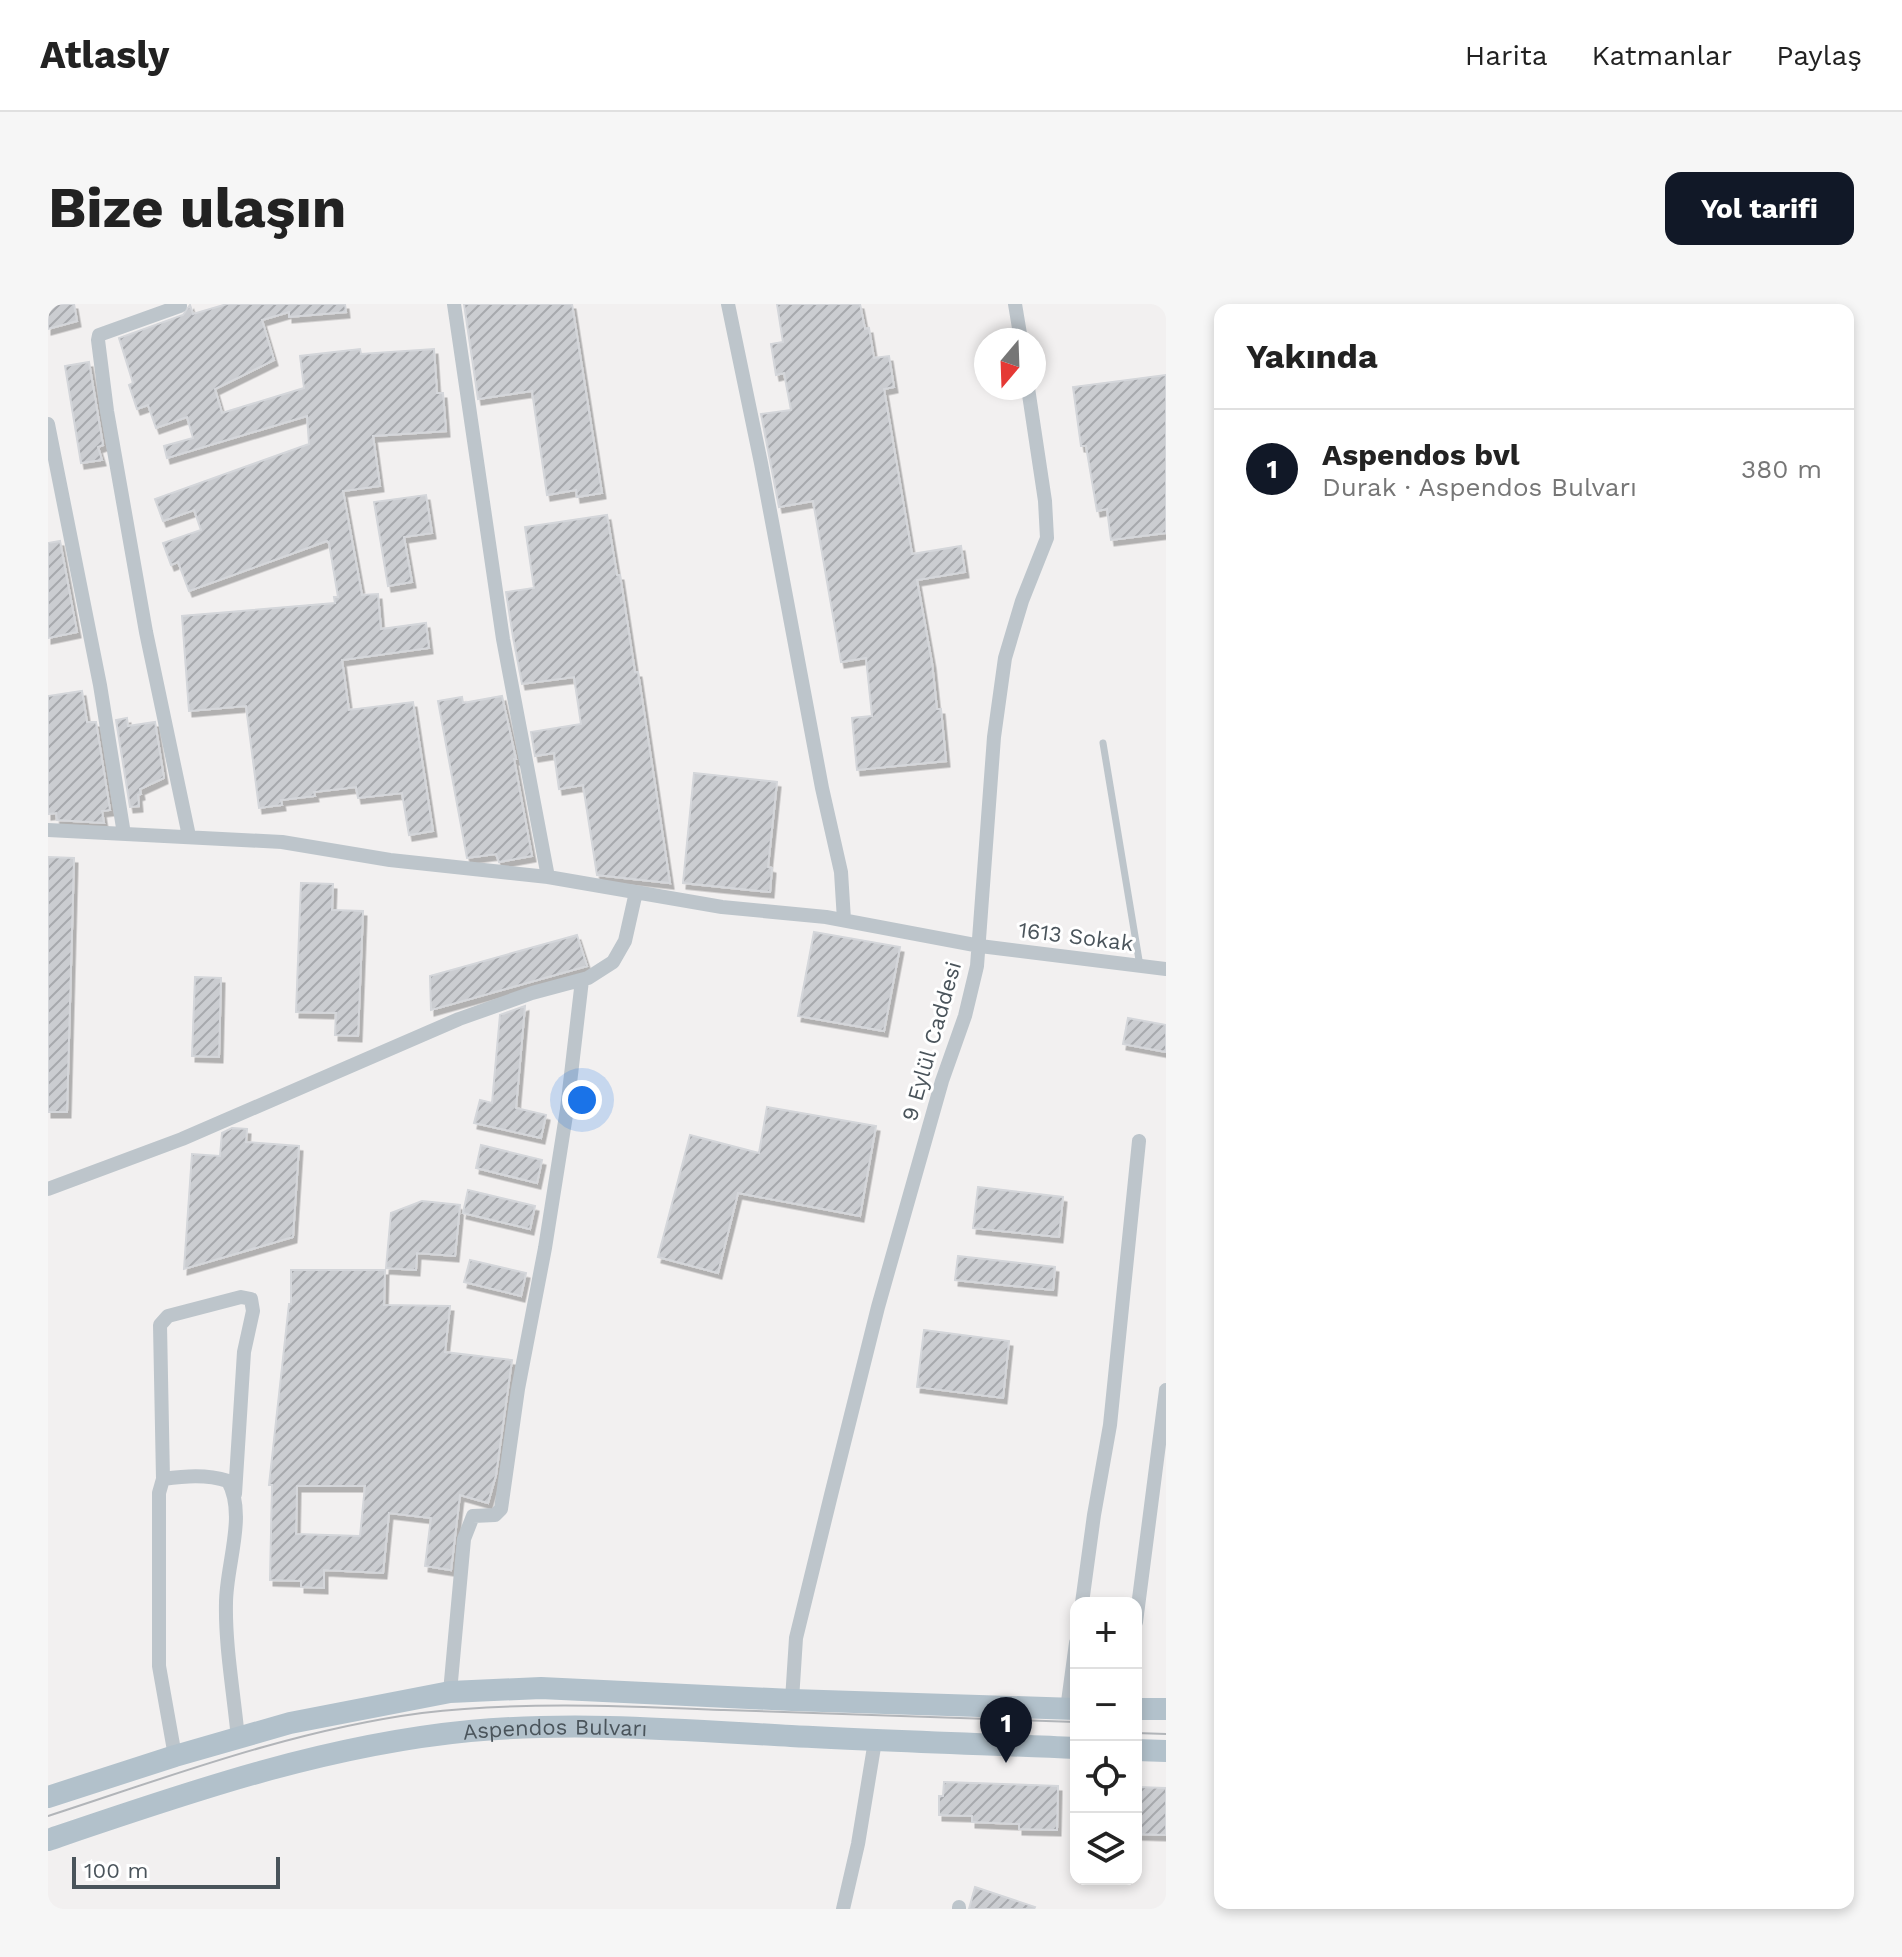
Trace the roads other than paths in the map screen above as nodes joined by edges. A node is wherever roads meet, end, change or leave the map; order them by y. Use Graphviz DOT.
graph roads {
  1 [pos="454,304"];
  2 [pos="728,304"];
  3 [pos="1015,304"];
  4 [pos="180,306"];
  5 [pos="1019,328"];
  6 [pos="1030,400"];
  7 [pos="48,424"];
  8 [pos="1103,743"];
  9 [pos="48,830"];
  10 [pos="124,834"];
  11 [pos="189,836"];
  12 [pos="548,877"];
  13 [pos="636,892"];
  14 [pos="844,920"];
  15 [pos="980,946"];
  16 [pos="1140,966"];
  17 [pos="1166,969"];
  18 [pos="582,980"];
  19 [pos="1139,1141"];
  20 [pos="48,1189"];
  21 [pos="1166,1390"];
  22 [pos="163,1479"];
  23 [pos="235,1494"];
  24 [pos="1083,1597"];
  25 [pos="1139,1597"];
  26 [pos="450,1692"];
  27 [pos="792,1700"];
  28 [pos="1070,1709"];
  29 [pos="1142,1709"];
  30 [pos="1166,1709"];
  31 [pos="238,1739"];
  32 [pos="875,1741"];
  33 [pos="1070,1748"];
  34 [pos="1142,1750"];
  35 [pos="1166,1751"];
  36 [pos="175,1756"];
  37 [pos="48,1797"];
  38 [pos="48,1840"];
  39 [pos="843,1909"];
  1 -- 12 [label="street"];
  2 -- 14 [label="street"];
  3 -- 5 [label="street"];
  4 -- 11 [label="street"];
  6 -- 15 [label="street, 9 Eylül Caddesi"];
  7 -- 10 [label="street"];
  8 -- 16 [label="lane"];
  9 -- 10 [label="street, 1613 Sokak"];
  10 -- 11 [label="street, 1613 Sokak"];
  11 -- 12 [label="street, 1613 Sokak"];
  12 -- 13 [label="street, 1613 Sokak"];
  13 -- 14 [label="street, 1613 Sokak"];
  13 -- 18 [label="street"];
  14 -- 15 [label="street, 1613 Sokak"];
  15 -- 16 [label="street, 1613 Sokak"];
  15 -- 27 [label="street, 9 Eylül Caddesi"];
  16 -- 17 [label="street, 1613 Sokak"];
  18 -- 20 [label="street"];
  18 -- 26 [label="street"];
  19 -- 24 [label="street"];
  21 -- 25 [label="street"];
  22 -- 23 [label="street"];
  22 -- 23 [label="street"];
  22 -- 36 [label="street"];
  23 -- 31 [label="street"];
  26 -- 27 [label="main road, Aspendos Bulvarı"];
  26 -- 31 [label="main road, Aspendos Bulvarı"];
  27 -- 28 [label="main road, Aspendos Bulvarı"];
  29 -- 30 [label="main road"];
  31 -- 36 [label="main road, Aspendos Bulvarı"];
  32 -- 33 [label="main road, Aspendos Bulvarı"];
  32 -- 38 [label="main road, Aspendos Bulvarı"];
  32 -- 39 [label="street"];
  34 -- 35 [label="main road"];
  36 -- 37 [label="main road, Aspendos Bulvarı"];
}
